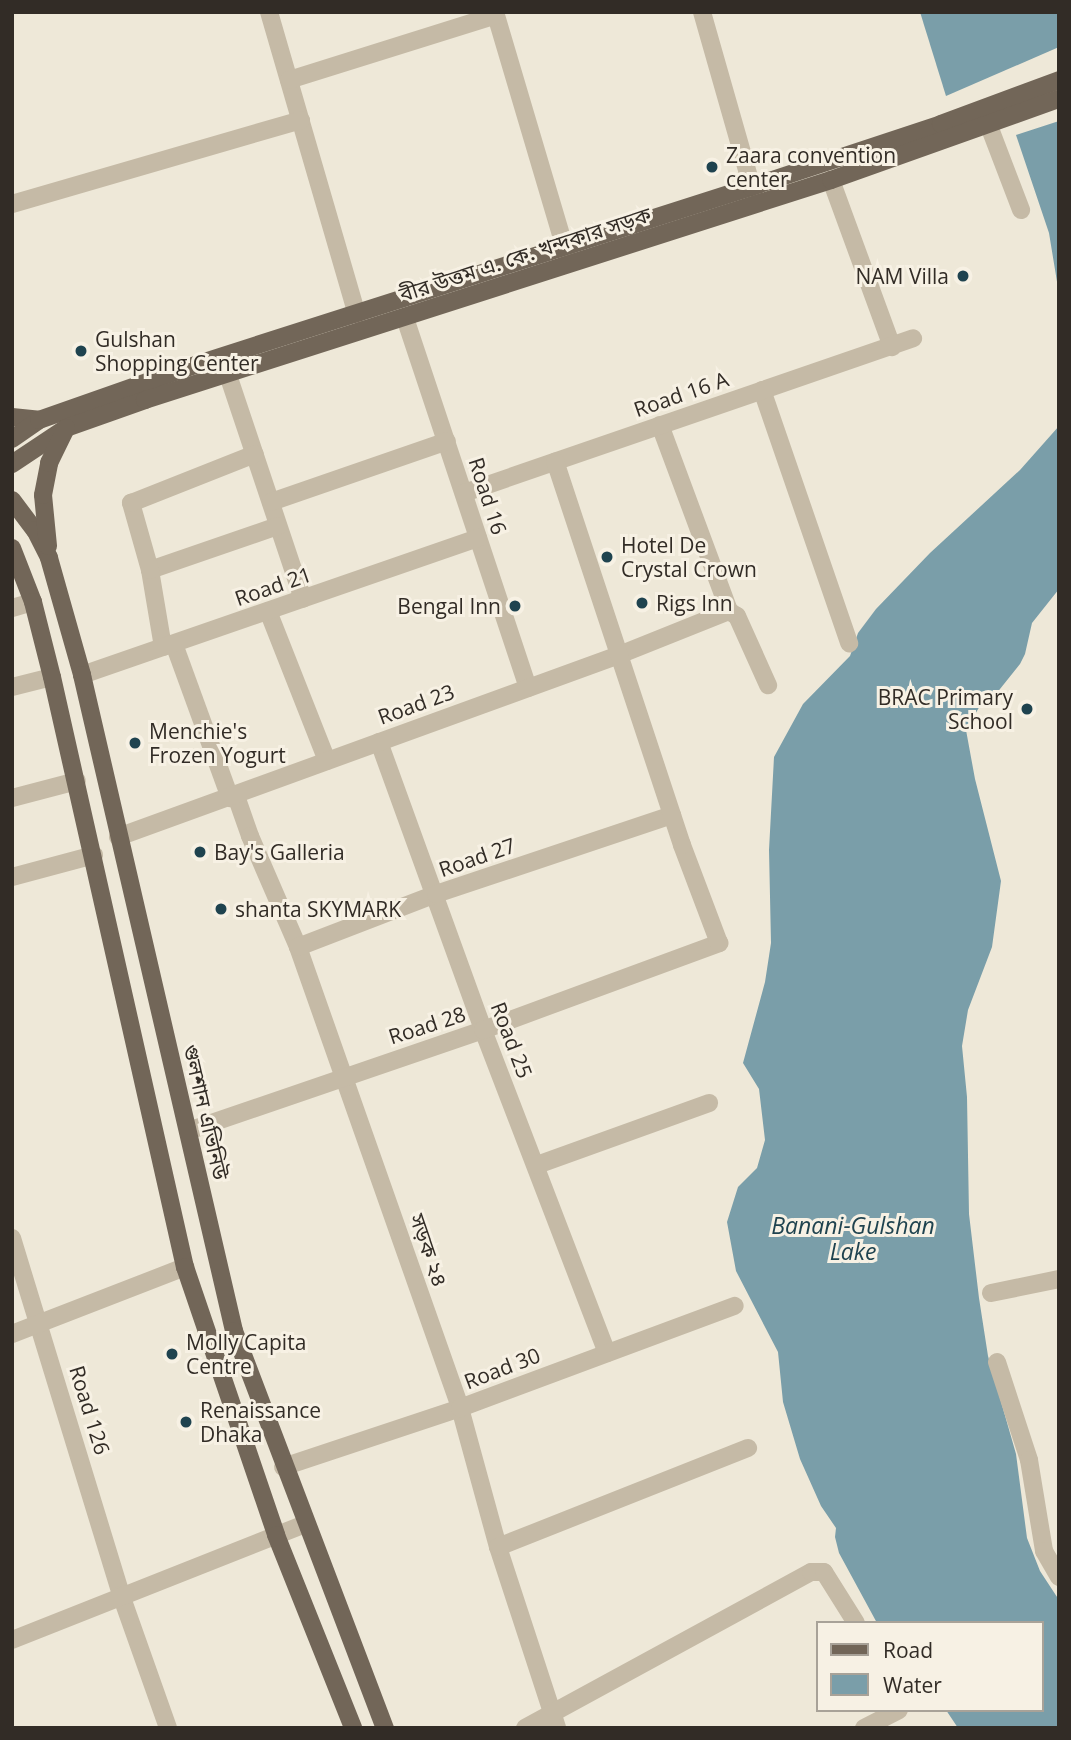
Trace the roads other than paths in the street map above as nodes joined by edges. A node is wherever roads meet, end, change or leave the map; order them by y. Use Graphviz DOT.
graph roads {
  1 [pos="269,12"];
  2 [pos="702,12"];
  3 [pos="496,13"];
  4 [pos="289,80"];
  5 [pos="1059,80"];
  6 [pos="1059,99"];
  7 [pos="300,120"];
  8 [pos="989,126"];
  9 [pos="831,180"];
  10 [pos="755,195"];
  11 [pos="12,204"];
  12 [pos="1021,210"];
  13 [pos="567,254"];
  14 [pos="357,314"];
  15 [pos="405,318"];
  16 [pos="913,338"];
  17 [pos="892,347"];
  18 [pos="227,372"];
  19 [pos="762,390"];
  20 [pos="12,417"];
  21 [pos="39,420"];
  22 [pos="660,425"];
  23 [pos="66,428"];
  24 [pos="12,439"];
  25 [pos="447,442"];
  26 [pos="255,454"];
  27 [pos="555,462"];
  28 [pos="12,464"];
  29 [pos="464,493"];
  30 [pos="12,500"];
  31 [pos="271,502"];
  32 [pos="278,526"];
  33 [pos="478,538"];
  34 [pos="12,548"];
  35 [pos="49,558"];
  36 [pos="150,570"];
  37 [pos="303,599"];
  38 [pos="33,602"];
  39 [pos="12,608"];
  40 [pos="268,611"];
  41 [pos="729,611"];
  42 [pos="849,643"];
  43 [pos="168,645"];
  44 [pos="619,655"];
  45 [pos="82,675"];
  46 [pos="52,677"];
  47 [pos="768,685"];
  48 [pos="12,687"];
  49 [pos="528,688"];
  50 [pos="379,742"];
  51 [pos="327,761"];
  52 [pos="77,781"];
  53 [pos="233,797"];
  54 [pos="12,798"];
  55 [pos="672,815"];
  56 [pos="118,837"];
  57 [pos="94,855"];
  58 [pos="12,877"];
  59 [pos="436,894"];
  60 [pos="298,947"];
  61 [pos="483,1030"];
  62 [pos="343,1077"];
  63 [pos="709,1103"];
  64 [pos="188,1131"];
  65 [pos="537,1164"];
  66 [pos="12,1238"];
  67 [pos="185,1268"];
  68 [pos="1059,1279"];
  69 [pos="991,1293"];
  70 [pos="735,1306"];
  71 [pos="40,1322"];
  72 [pos="12,1334"];
  73 [pos="607,1353"];
  74 [pos="997,1362"];
  75 [pos="460,1408"];
  76 [pos="748,1448"];
  77 [pos="283,1467"];
  78 [pos="305,1524"];
  79 [pos="276,1535"];
  80 [pos="498,1547"];
  81 [pos="1059,1577"];
  82 [pos="121,1595"];
  83 [pos="855,1621"];
  84 [pos="12,1640"];
  85 [pos="895,1712"];
  86 [pos="554,1721"];
  87 [pos="168,1728"];
  88 [pos="353,1728"];
  89 [pos="385,1728"];
  90 [pos="525,1728"];
  91 [pos="864,1728"];
  1 -- 4 [label="street"];
  2 -- 10 [label="street"];
  3 -- 4 [label="street"];
  3 -- 13 [label="street"];
  4 -- 7 [label="street"];
  5 -- 10 [label="main road, বীর উত্তম এ. কে. খন্দকার সড়ক"];
  6 -- 8 [label="main road, বীর উত্তম এ. কে. খন্দকার সড়ক"];
  7 -- 11 [label="street"];
  7 -- 14 [label="street"];
  8 -- 9 [label="main road, বীর উত্তম এ. কে. খন্দকার সড়ক"];
  8 -- 12 [label="street"];
  9 -- 10 [label="main road, বীর উত্তম এ. কে. খন্দকার সড়ক"];
  9 -- 17 [label="street"];
  10 -- 13 [label="main road, বীর উত্তম এ. কে. খন্দকার সড়ক"];
  13 -- 14 [label="main road, বীর উত্তম এ. কে. খন্দকার সড়ক"];
  13 -- 15 [label="main road, বীর উত্তম এ. কে. খন্দকার সড়ক"];
  14 -- 21 [label="main road, বীর উত্তম এ. কে. খন্দকার সড়ক"];
  15 -- 18 [label="main road, বীর উত্তম এ. কে. খন্দকার সড়ক"];
  15 -- 25 [label="street, Road 16"];
  16 -- 17 [label="street, Road 16 A"];
  17 -- 19 [label="street, Road 16 A"];
  18 -- 23 [label="main road, বীর উত্তম এ. কে. খন্দকার সড়ক"];
  18 -- 26 [label="street"];
  19 -- 22 [label="street, Road 16 A"];
  19 -- 42 [label="street"];
  20 -- 21 [label="main road"];
  21 -- 24 [label="main road, বীর উত্তম এ. কে. খন্দকার সড়ক"];
  22 -- 27 [label="street, Road 16 A"];
  22 -- 41 [label="street"];
  23 -- 28 [label="main road, বীর উত্তম এ. কে. খন্দকার সড়ক"];
  23 -- 35 [label="main road"];
  25 -- 29 [label="street, Road 16"];
  25 -- 31 [label="street"];
  26 -- 31 [label="street"];
  26 -- 36 [label="street, সড়ক ২৪"];
  27 -- 29 [label="street, Road 16 A"];
  27 -- 44 [label="street"];
  29 -- 33 [label="street, Road 16"];
  30 -- 35 [label="main road, গুলশান এভিনিউ"];
  31 -- 32 [label="street"];
  32 -- 36 [label="street"];
  32 -- 37 [label="street"];
  33 -- 37 [label="street, Road 21"];
  33 -- 49 [label="street, Road 16"];
  34 -- 38 [label="main road"];
  35 -- 45 [label="main road, গুলশান এভিনিউ"];
  36 -- 43 [label="street, সড়ক ২৪"];
  37 -- 40 [label="street, Road 21"];
  38 -- 39 [label="street"];
  38 -- 46 [label="main road"];
  40 -- 43 [label="street, Road 21"];
  40 -- 51 [label="street"];
  41 -- 44 [label="street, Road 23"];
  41 -- 47 [label="street"];
  43 -- 45 [label="street, Road 21"];
  43 -- 53 [label="street, সড়ক ২৪"];
  44 -- 49 [label="street, Road 23"];
  44 -- 55 [label="street"];
  45 -- 56 [label="main road, গুলশান এভিনিউ"];
  46 -- 48 [label="street"];
  46 -- 52 [label="main road"];
  49 -- 50 [label="street, Road 23"];
  50 -- 51 [label="street, Road 23"];
  50 -- 59 [label="street, Road 25"];
  51 -- 53 [label="street, Road 23"];
  52 -- 54 [label="street"];
  52 -- 57 [label="main road"];
  53 -- 56 [label="street, Road 23"];
  53 -- 60 [label="street, সড়ক ২৪"];
  55 -- 59 [label="street, Road 27"];
  55 -- 61 [label="street, Road 28"];
  56 -- 64 [label="main road, গুলশান এভিনিউ"];
  57 -- 58 [label="street"];
  57 -- 67 [label="main road"];
  59 -- 60 [label="street, Road 27"];
  59 -- 61 [label="street, Road 25"];
  60 -- 62 [label="street, সড়ক ২৪"];
  61 -- 62 [label="street, Road 28"];
  61 -- 65 [label="street, Road 25"];
  62 -- 64 [label="street, Road 28"];
  62 -- 75 [label="street, সড়ক ২৪"];
  63 -- 65 [label="street"];
  64 -- 77 [label="main road, গুলশান এভিনিউ"];
  65 -- 73 [label="street, Road 25"];
  66 -- 71 [label="street, Road 126"];
  67 -- 71 [label="street"];
  67 -- 79 [label="main road"];
  68 -- 69 [label="street"];
  70 -- 73 [label="street, Road 30"];
  71 -- 72 [label="street"];
  71 -- 82 [label="street, Road 126"];
  73 -- 75 [label="street, Road 30"];
  74 -- 81 [label="street"];
  75 -- 77 [label="street, Road 30"];
  75 -- 80 [label="street, সড়ক ২৪"];
  76 -- 80 [label="street"];
  77 -- 78 [label="main road, গুলশান এভিনিউ"];
  78 -- 79 [label="street"];
  78 -- 89 [label="main road, গুলশান এভিনিউ"];
  79 -- 82 [label="street"];
  79 -- 88 [label="main road"];
  80 -- 86 [label="street, সড়ক ২৪"];
  82 -- 84 [label="street"];
  82 -- 87 [label="street, Road 126"];
  83 -- 86 [label="street"];
  85 -- 91 [label="street"];
  86 -- 90 [label="street"];
}
